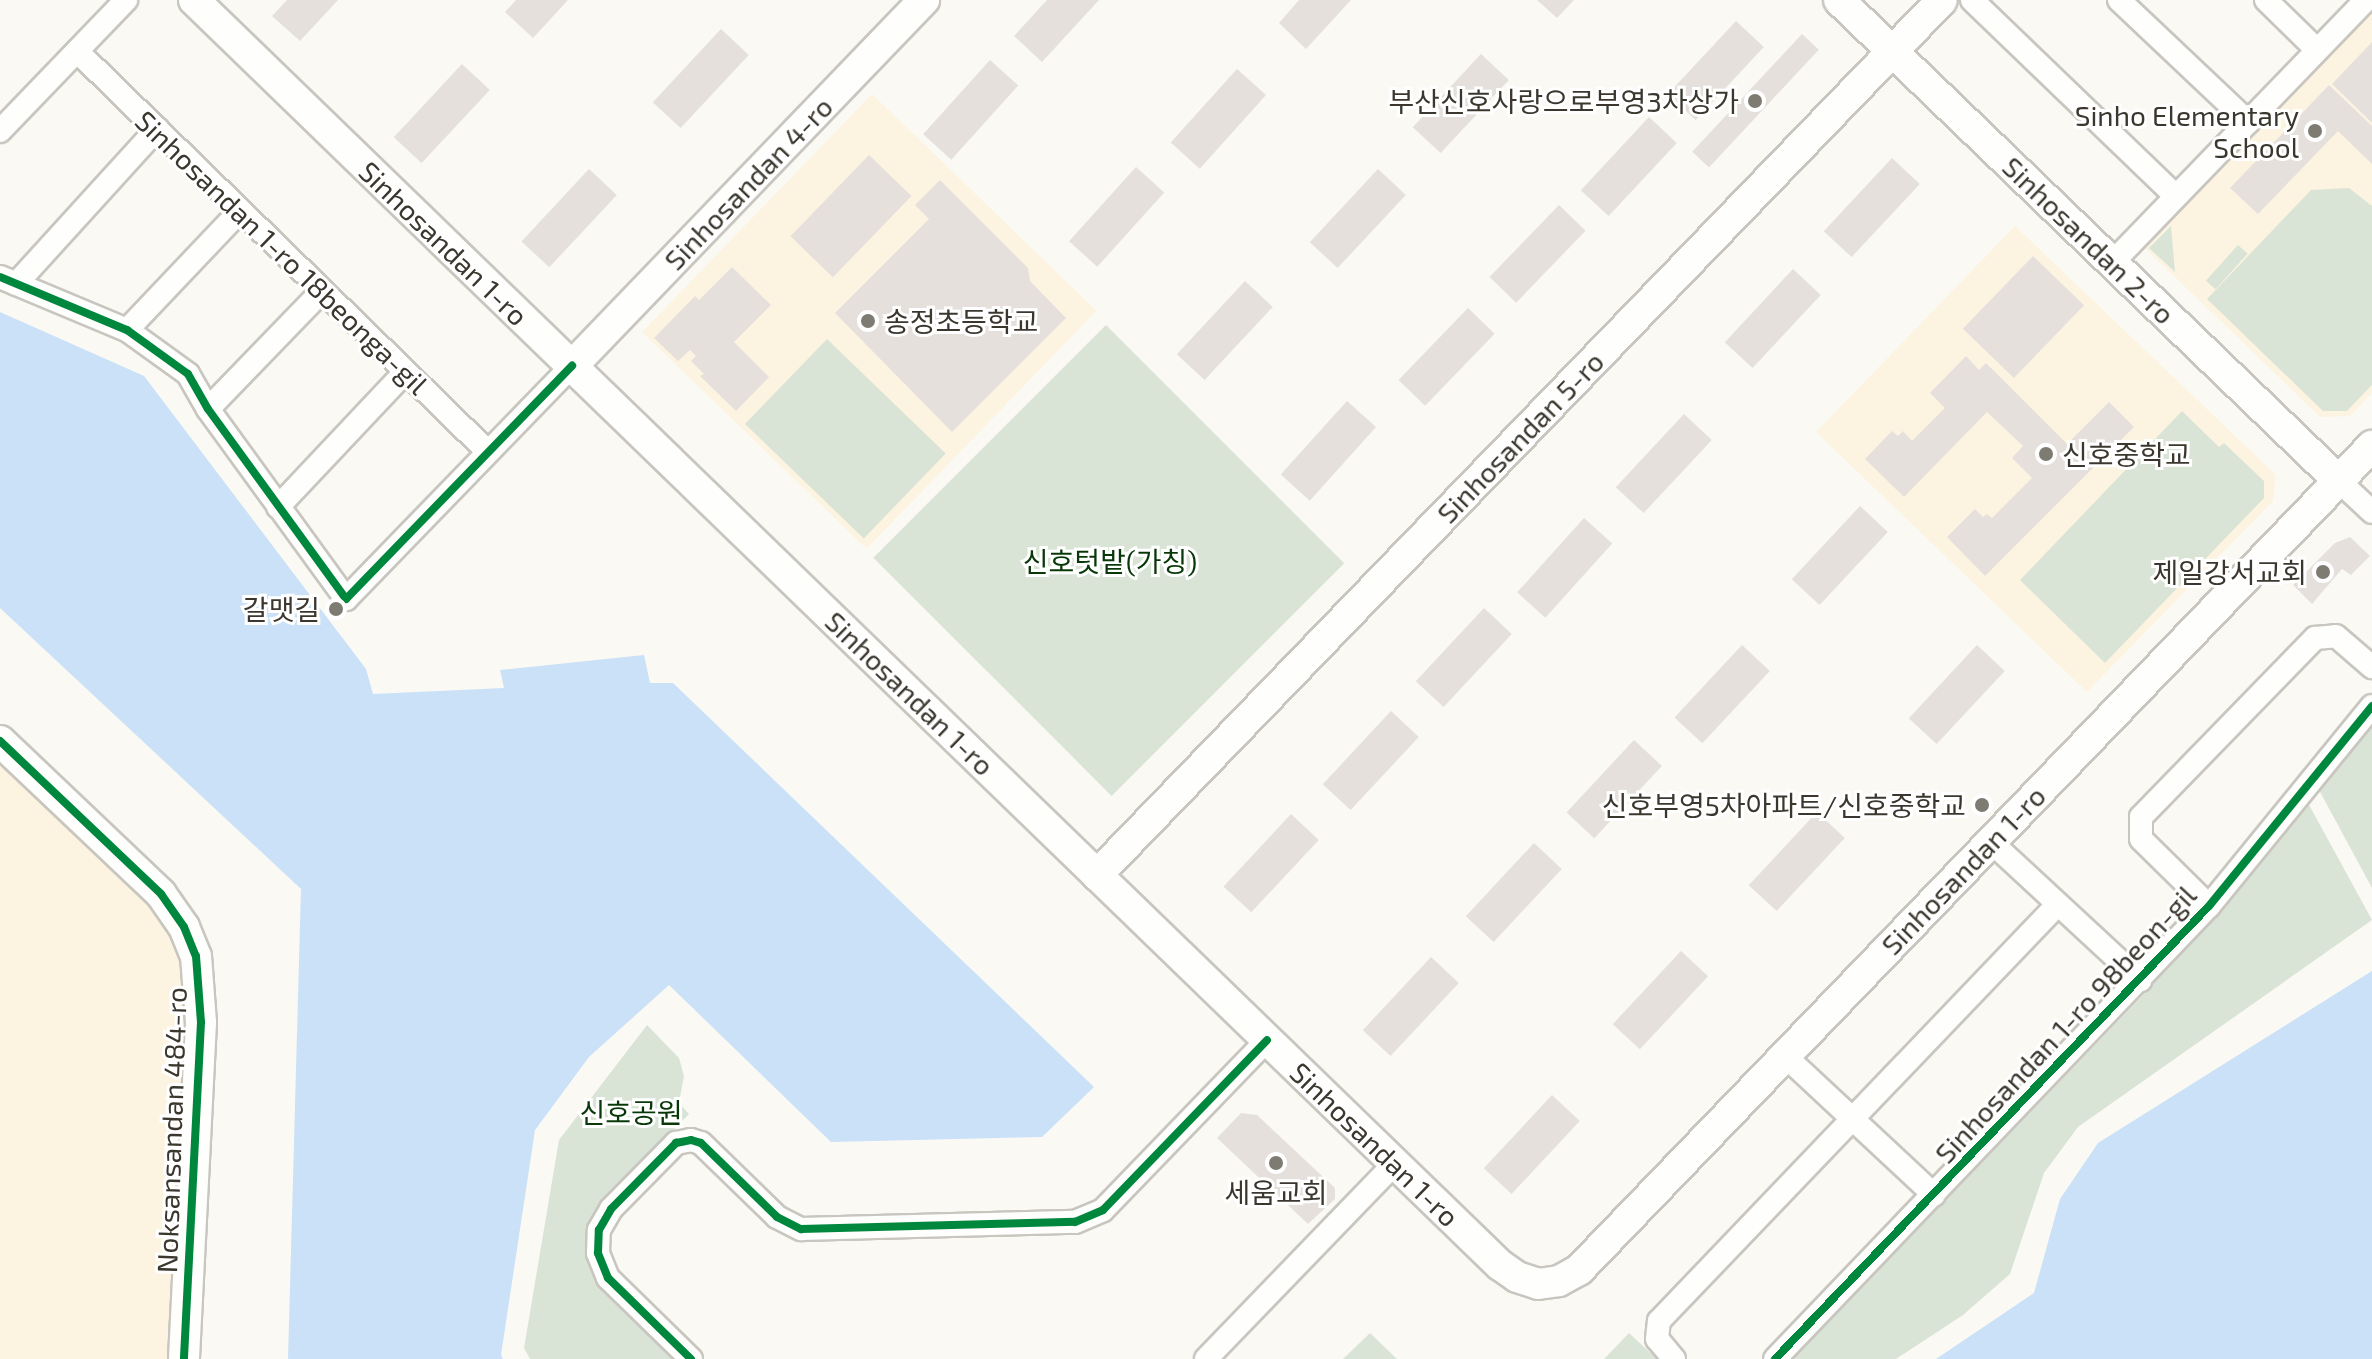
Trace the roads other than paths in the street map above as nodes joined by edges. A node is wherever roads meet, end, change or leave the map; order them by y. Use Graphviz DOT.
graph roads {
  1 [pos="126,0"];
  2 [pos="194,0"];
  3 [pos="924,0"];
  4 [pos="1839,0"];
  5 [pos="1942,0"];
  6 [pos="1972,0"];
  7 [pos="2119,0"];
  8 [pos="2266,0"];
  9 [pos="2366,0"];
  10 [pos="2317,50"];
  11 [pos="77,51"];
  12 [pos="1893,51"];
  13 [pos="2248,122"];
  14 [pos="157,129"];
  15 [pos="0,131"];
  16 [pos="2176,196"];
  17 [pos="240,211"];
  18 [pos="2112,263"];
  19 [pos="8,280"];
  20 [pos="322,291"];
  21 [pos="127,330"];
  22 [pos="572,366"];
  23 [pos="405,372"];
  24 [pos="208,409"];
  25 [pos="2372,446"];
  26 [pos="488,452"];
  27 [pos="2339,481"];
  28 [pos="278,507"];
  29 [pos="2372,512"];
  30 [pos="2372,667"];
  31 [pos="2372,706"];
  32 [pos="0,741"];
  33 [pos="1990,841"];
  34 [pos="1097,875"];
  35 [pos="2058,904"];
  36 [pos="2209,906"];
  37 [pos="2140,980"];
  38 [pos="1267,1040"];
  39 [pos="1784,1055"];
  40 [pos="1853,1119"];
  41 [pos="1395,1163"];
  42 [pos="1934,1195"];
  43 [pos="184,1359"];
  44 [pos="691,1359"];
  45 [pos="1206,1359"];
  46 [pos="1674,1359"];
  47 [pos="1775,1359"];
  1 -- 11 [label="street"];
  2 -- 22 [label="main road, Sinhosandan 1-ro"];
  3 -- 22 [label="main road, Sinhosandan 4-ro"];
  4 -- 12 [label="main road, Sinhosandan 2-ro"];
  5 -- 12 [label="main road, Sinhosandan 5-ro"];
  6 -- 16 [label="street"];
  7 -- 13 [label="street"];
  8 -- 10 [label="street"];
  9 -- 10 [label="street"];
  10 -- 13 [label="street"];
  11 -- 14 [label="street, Sinhosandan 1-ro 18beonga-gil"];
  11 -- 15 [label="street"];
  12 -- 18 [label="main road, Sinhosandan 2-ro"];
  12 -- 34 [label="main road, Sinhosandan 5-ro"];
  13 -- 16 [label="street"];
  14 -- 17 [label="street, Sinhosandan 1-ro 18beonga-gil"];
  14 -- 19 [label="street"];
  16 -- 18 [label="street"];
  17 -- 20 [label="street, Sinhosandan 1-ro 18beonga-gil"];
  17 -- 21 [label="street"];
  18 -- 27 [label="main road, Sinhosandan 2-ro"];
  19 -- 21 [label="street"];
  20 -- 23 [label="street, Sinhosandan 1-ro 18beonga-gil"];
  20 -- 24 [label="street"];
  21 -- 24 [label="street"];
  22 -- 26 [label="street"];
  22 -- 34 [label="main road, Sinhosandan 1-ro"];
  23 -- 26 [label="street, Sinhosandan 1-ro 18beonga-gil"];
  23 -- 28 [label="street"];
  24 -- 28 [label="street"];
  25 -- 27 [label="main road, Sinhosandan 1-ro"];
  26 -- 28 [label="street"];
  27 -- 29 [label="street"];
  27 -- 33 [label="main road, Sinhosandan 1-ro"];
  30 -- 36 [label="street, Sinhosandan 1-ro 98beon-gil"];
  31 -- 36 [label="street, Sinhosandan 1-ro 98beon-gil"];
  32 -- 43 [label="main road, Noksansandan 484-ro"];
  33 -- 35 [label="street"];
  33 -- 39 [label="main road, Sinhosandan 1-ro"];
  34 -- 38 [label="main road, Sinhosandan 1-ro"];
  35 -- 37 [label="street"];
  35 -- 40 [label="street"];
  36 -- 37 [label="street, Sinhosandan 1-ro 98beon-gil"];
  37 -- 42 [label="street, Sinhosandan 1-ro 98beon-gil"];
  38 -- 41 [label="main road, Sinhosandan 1-ro"];
  38 -- 44 [label="street"];
  39 -- 40 [label="street"];
  39 -- 41 [label="main road, Sinhosandan 1-ro"];
  40 -- 42 [label="street"];
  40 -- 46 [label="street"];
  41 -- 45 [label="street"];
  42 -- 47 [label="street, Sinhosandan 1-ro 98beon-gil"];
}
